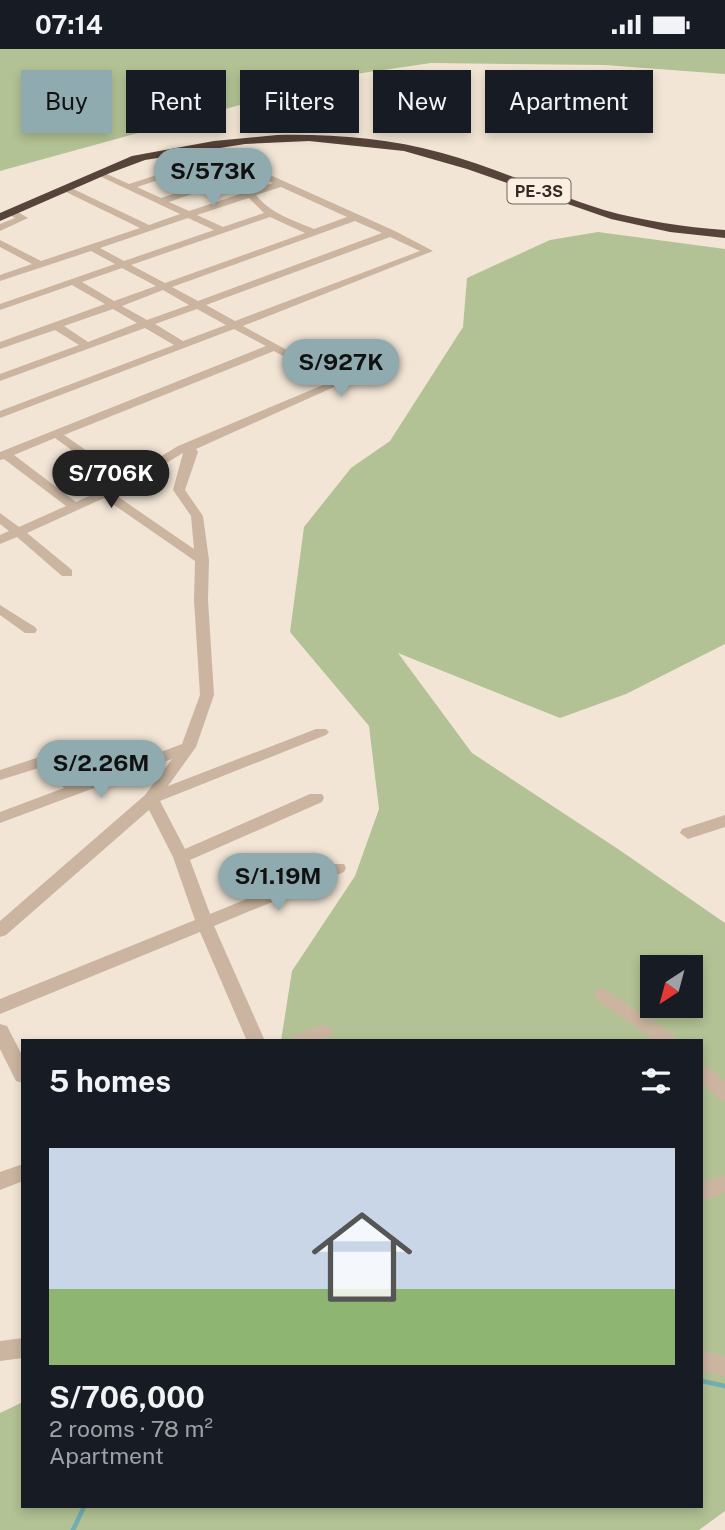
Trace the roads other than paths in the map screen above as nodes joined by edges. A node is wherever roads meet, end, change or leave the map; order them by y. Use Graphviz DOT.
graph roads {
  1 [pos="97,173"];
  2 [pos="260,175"];
  3 [pos="280,184"];
  4 [pos="132,186"];
  5 [pos="67,189"];
  6 [pos="251,194"];
  7 [pos="162,201"];
  8 [pos="13,213"];
  9 [pos="189,214"];
  10 [pos="269,214"];
  11 [pos="0,217"];
  12 [pos="357,217"];
  13 [pos="0,228"];
  14 [pos="148,228"];
  15 [pos="223,230"];
  16 [pos="312,232"];
  17 [pos="392,233"];
  18 [pos="725,234"];
  19 [pos="0,243"];
  20 [pos="91,247"];
  21 [pos="40,264"];
  22 [pos="122,265"];
  23 [pos="0,278"];
  24 [pos="74,282"];
  25 [pos="162,287"];
  26 [pos="112,305"];
  27 [pos="197,305"];
  28 [pos="0,307"];
  29 [pos="145,324"];
  30 [pos="235,324"];
  31 [pos="56,326"];
  32 [pos="1,345"];
  33 [pos="182,345"];
  34 [pos="88,346"];
  35 [pos="274,347"];
  36 [pos="0,378"];
  37 [pos="0,415"];
  38 [pos="56,434"];
  39 [pos="187,449"];
  40 [pos="3,455"];
  41 [pos="126,484"];
  42 [pos="106,493"];
  43 [pos="75,507"];
  44 [pos="0,517"];
  45 [pos="19,532"];
  46 [pos="0,540"];
  47 [pos="202,560"];
  48 [pos="67,573"];
  49 [pos="0,609"];
  50 [pos="30,630"];
  51 [pos="321,732"];
  52 [pos="85,747"];
  53 [pos="188,747"];
  54 [pos="45,761"];
  55 [pos="0,775"];
  56 [pos="75,790"];
  57 [pos="151,799"];
  58 [pos="316,799"];
  59 [pos="0,818"];
  60 [pos="725,821"];
  61 [pos="688,834"];
  62 [pos="181,857"];
  63 [pos="338,868"];
  64 [pos="204,922"];
  65 [pos="0,931"];
  66 [pos="603,995"];
  67 [pos="0,1007"];
  68 [pos="0,1031"];
  69 [pos="324,1032"];
  70 [pos="255,1039"];
  71 [pos="305,1039"];
  72 [pos="666,1039"];
  73 [pos="21,1072"];
  74 [pos="703,1073"];
  75 [pos="725,1093"];
  76 [pos="21,1173"];
  77 [pos="0,1181"];
  78 [pos="725,1184"];
  79 [pos="703,1192"];
  80 [pos="21,1348"];
  81 [pos="0,1351"];
  82 [pos="703,1361"];
  83 [pos="725,1366"];
  1 -- 4 [label="street"];
  1 -- 5 [label="highway, PE-3S"];
  1 -- 18 [label="highway, PE-3S"];
  2 -- 3 [label="street"];
  2 -- 4 [label="street"];
  2 -- 7 [label="street"];
  3 -- 6 [label="street"];
  3 -- 12 [label="street"];
  4 -- 7 [label="street"];
  5 -- 8 [label="highway, PE-3S"];
  5 -- 14 [label="street"];
  6 -- 9 [label="street"];
  6 -- 10 [label="street"];
  7 -- 9 [label="street"];
  8 -- 11 [label="highway, PE-3S"];
  8 -- 13 [label="street"];
  9 -- 14 [label="street"];
  9 -- 15 [label="street"];
  10 -- 15 [label="street"];
  10 -- 16 [label="street"];
  12 -- 16 [label="street"];
  12 -- 17 [label="street"];
  14 -- 20 [label="street"];
  15 -- 22 [label="street"];
  16 -- 25 [label="street"];
  17 -- 27 [label="street"];
  17 -- 30 [label="street"];
  19 -- 21 [label="street"];
  20 -- 21 [label="street"];
  20 -- 22 [label="street"];
  21 -- 23 [label="street"];
  22 -- 24 [label="street"];
  22 -- 25 [label="street"];
  24 -- 26 [label="street"];
  24 -- 28 [label="street"];
  25 -- 26 [label="street"];
  25 -- 27 [label="street"];
  26 -- 29 [label="street"];
  26 -- 31 [label="street"];
  27 -- 29 [label="street"];
  27 -- 30 [label="street"];
  29 -- 33 [label="street"];
  29 -- 34 [label="street"];
  30 -- 33 [label="street"];
  30 -- 35 [label="street"];
  31 -- 32 [label="street"];
  31 -- 34 [label="street"];
  33 -- 37 [label="street"];
  34 -- 36 [label="street"];
  35 -- 38 [label="street"];
  35 -- 39 [label="street"];
  38 -- 40 [label="street"];
  38 -- 41 [label="street"];
  39 -- 41 [label="street"];
  39 -- 47 [label="street"];
  40 -- 43 [label="street"];
  41 -- 42 [label="street"];
  42 -- 43 [label="street"];
  42 -- 47 [label="street"];
  43 -- 45 [label="street"];
  44 -- 45 [label="street"];
  45 -- 46 [label="street"];
  45 -- 48 [label="street"];
  47 -- 53 [label="street"];
  49 -- 50 [label="street"];
  51 -- 57 [label="street"];
  52 -- 54 [label="street"];
  53 -- 56 [label="street"];
  53 -- 57 [label="street"];
  54 -- 55 [label="street"];
  54 -- 56 [label="street"];
  56 -- 59 [label="street"];
  57 -- 62 [label="street"];
  57 -- 65 [label="street"];
  58 -- 62 [label="street"];
  60 -- 61 [label="street"];
  62 -- 64 [label="street"];
  63 -- 64 [label="street"];
  64 -- 67 [label="street"];
  64 -- 70 [label="street"];
  66 -- 72 [label="street"];
  68 -- 73 [label="street"];
  69 -- 71 [label="street"];
  74 -- 75 [label="street"];
  76 -- 77 [label="street"];
  78 -- 79 [label="street"];
  80 -- 81 [label="street"];
  82 -- 83 [label="street"];
}
